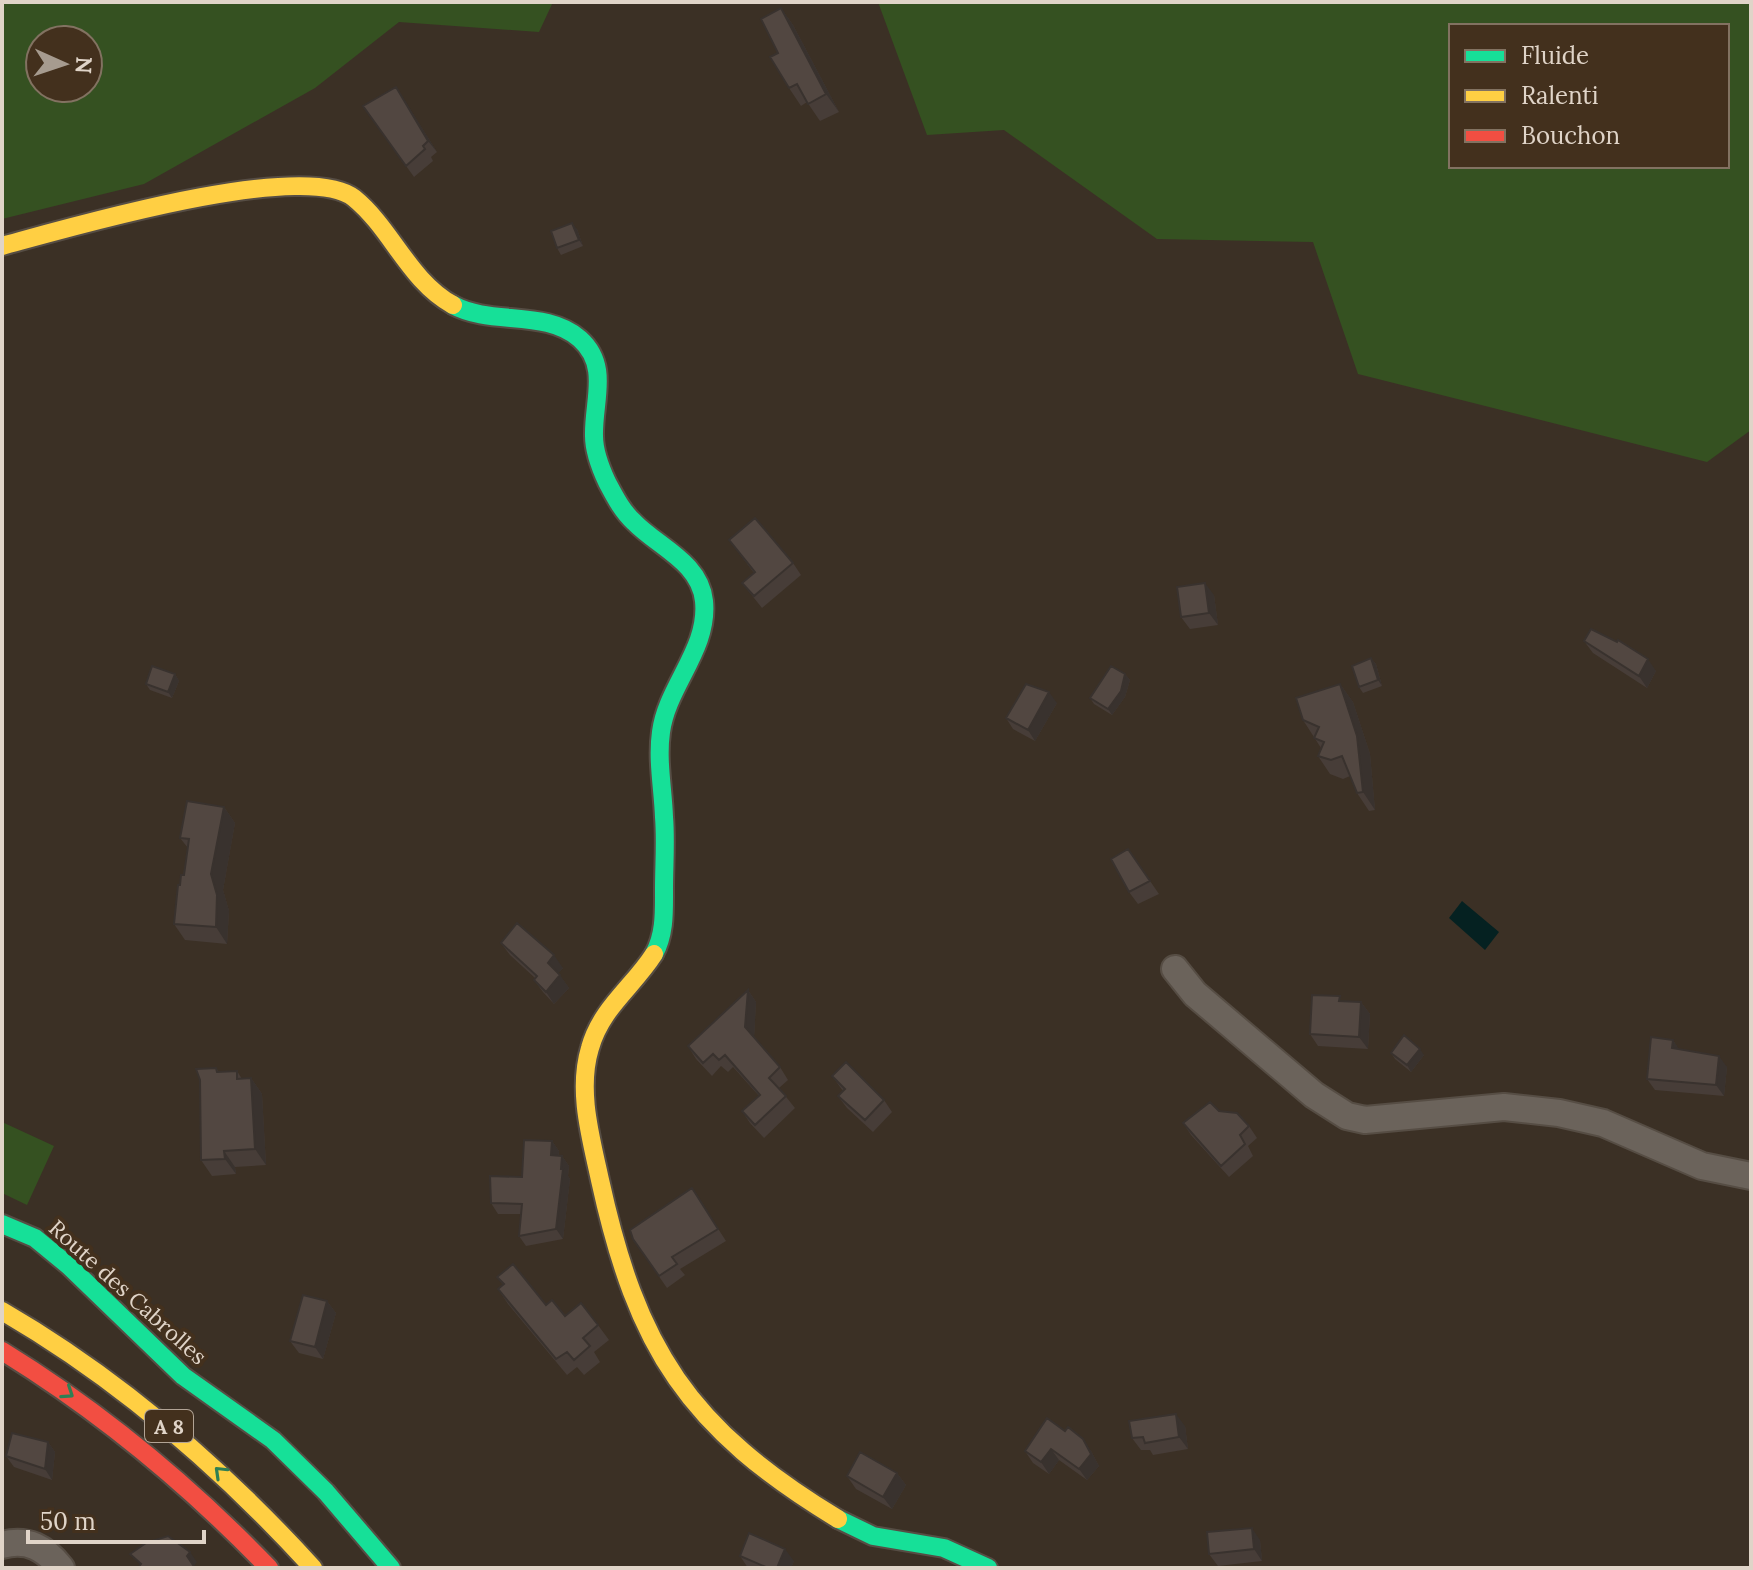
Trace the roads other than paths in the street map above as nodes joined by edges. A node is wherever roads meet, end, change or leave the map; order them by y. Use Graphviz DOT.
graph roads {
  1 [pos="2,246"];
  2 [pos="1175,969"];
  3 [pos="1751,1176"];
  4 [pos="2,1224"];
  5 [pos="2,1311"];
  6 [pos="2,1351"];
  7 [pos="2,1545"];
  8 [pos="61,1568"];
  9 [pos="269,1568"];
  10 [pos="313,1568"];
  11 [pos="391,1568"];
  12 [pos="988,1568"];
  1 -- 12 [label="main road"];
  2 -- 3 [label="street"];
  4 -- 11 [label="main road, Route des Cabrolles"];
  10 -- 5 [label="main road, A 8, one-way"];
  6 -- 9 [label="main road, A 8, one-way"];
  7 -- 8 [label="street"];
}
